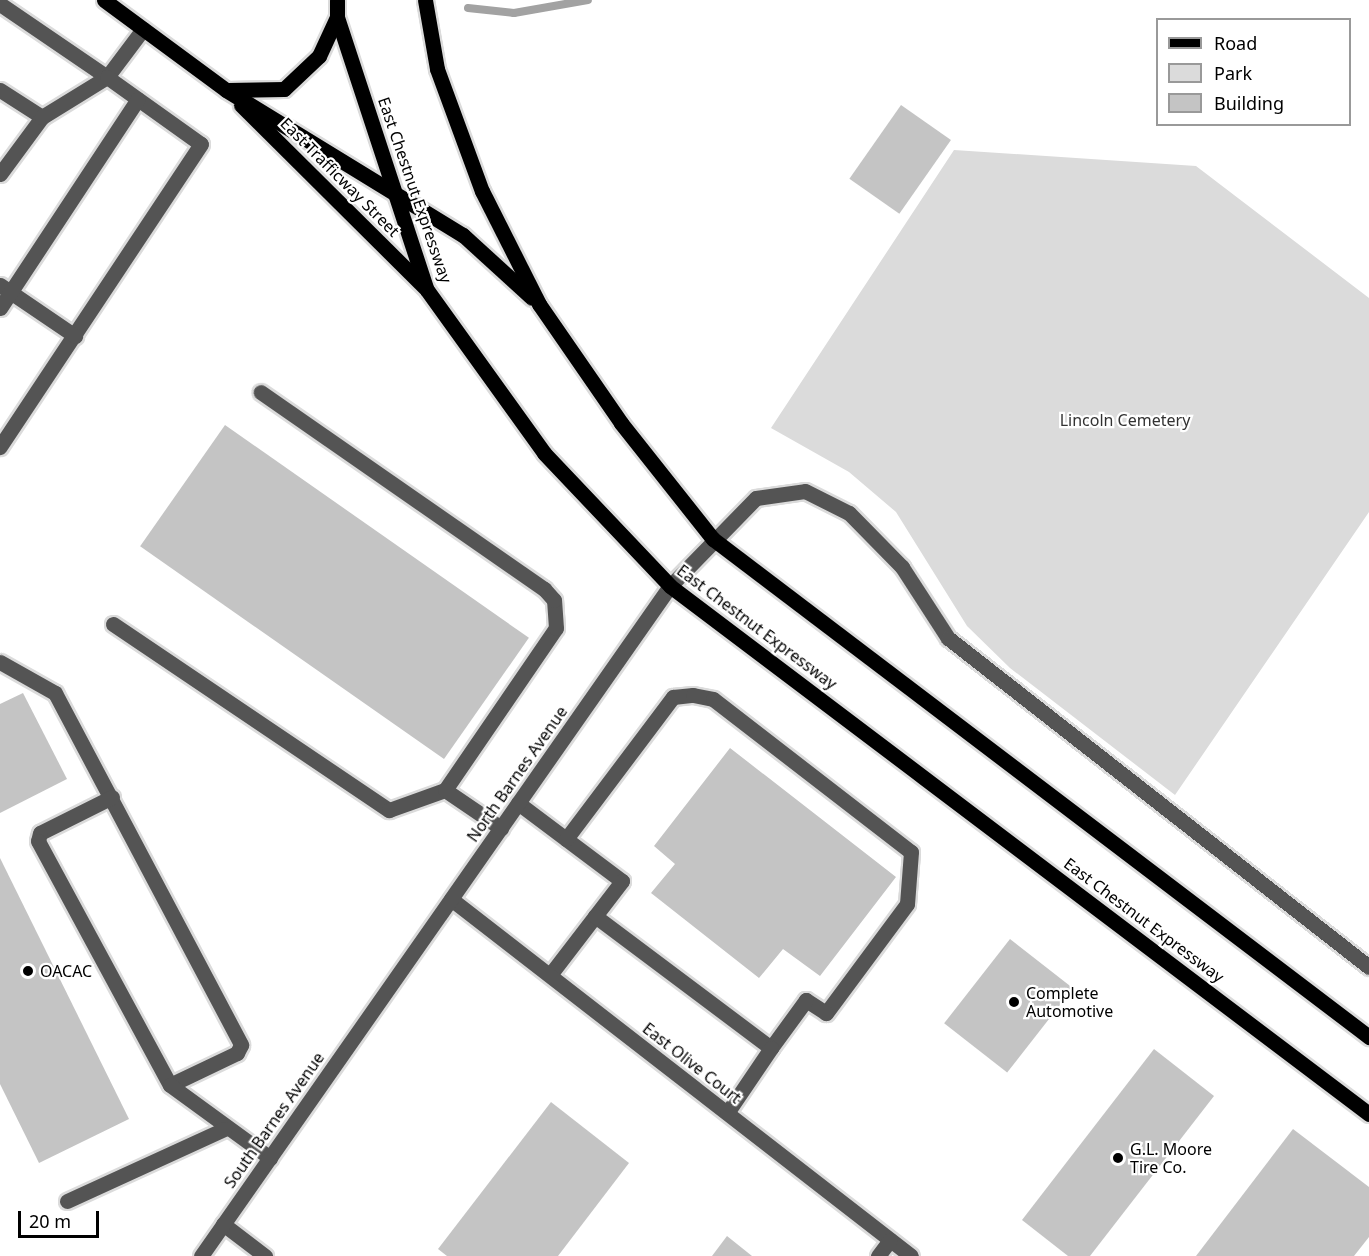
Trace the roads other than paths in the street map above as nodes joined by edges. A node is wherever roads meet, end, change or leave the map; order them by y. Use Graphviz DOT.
graph roads {
  1 [pos="104,0"];
  2 [pos="337,0"];
  3 [pos="425,0"];
  4 [pos="0,4"];
  5 [pos="338,17"];
  6 [pos="143,29"];
  7 [pos="107,77"];
  8 [pos="0,90"];
  9 [pos="226,90"];
  10 [pos="138,99"];
  11 [pos="42,117"];
  12 [pos="0,174"];
  13 [pos="394,188"];
  14 [pos="5,289"];
  15 [pos="428,290"];
  16 [pos="538,304"];
  17 [pos="0,308"];
  18 [pos="75,336"];
  19 [pos="261,392"];
  20 [pos="0,447"];
  21 [pos="713,540"];
  22 [pos="670,586"];
  23 [pos="113,624"];
  24 [pos="0,662"];
  25 [pos="446,790"];
  26 [pos="112,798"];
  27 [pos="518,802"];
  28 [pos="501,828"];
  29 [pos="566,839"];
  30 [pos="451,899"];
  31 [pos="595,916"];
  32 [pos="1369,967"];
  33 [pos="550,975"];
  34 [pos="356,1034"];
  35 [pos="1369,1037"];
  36 [pos="771,1048"];
  37 [pos="170,1085"];
  38 [pos="727,1113"];
  39 [pos="1369,1114"];
  40 [pos="224,1129"];
  41 [pos="270,1158"];
  42 [pos="67,1201"];
  43 [pos="223,1224"];
  44 [pos="890,1240"];
  45 [pos="201,1256"];
  46 [pos="265,1256"];
  47 [pos="878,1256"];
  48 [pos="911,1256"];
  1 -- 6 [label="main road, East Trafficway Street"];
  2 -- 5 [label="main road, East Chestnut Expressway"];
  3 -- 16 [label="main road"];
  4 -- 7 [label="street"];
  5 -- 9 [label="main road"];
  5 -- 13 [label="main road, East Chestnut Expressway"];
  6 -- 7 [label="street"];
  6 -- 9 [label="main road, East Trafficway Street"];
  7 -- 10 [label="street"];
  7 -- 11 [label="street"];
  8 -- 11 [label="street"];
  9 -- 13 [label="main road, East Trafficway Street"];
  9 -- 15 [label="main road, East Trafficway Street"];
  10 -- 14 [label="street"];
  10 -- 18 [label="street"];
  11 -- 12 [label="street"];
  13 -- 15 [label="main road, East Chestnut Expressway"];
  13 -- 16 [label="main road, East Trafficway Street"];
  14 -- 17 [label="street"];
  14 -- 18 [label="street"];
  15 -- 22 [label="main road, East Chestnut Expressway"];
  16 -- 21 [label="main road"];
  18 -- 20 [label="street"];
  19 -- 25 [label="street"];
  21 -- 22 [label="street, North Barnes Avenue"];
  21 -- 32 [label="street, North Barnes Avenue"];
  21 -- 35 [label="main road"];
  22 -- 27 [label="street, North Barnes Avenue"];
  22 -- 39 [label="main road, East Chestnut Expressway"];
  23 -- 25 [label="street"];
  24 -- 26 [label="street"];
  25 -- 28 [label="street"];
  26 -- 37 [label="street"];
  26 -- 37 [label="street"];
  27 -- 28 [label="street, North Barnes Avenue"];
  27 -- 29 [label="street"];
  28 -- 30 [label="street, North Barnes Avenue"];
  29 -- 31 [label="street"];
  29 -- 36 [label="street"];
  30 -- 33 [label="street, East Olive Court"];
  30 -- 34 [label="street, North Barnes Avenue"];
  31 -- 33 [label="street"];
  31 -- 36 [label="street"];
  33 -- 38 [label="street, East Olive Court"];
  34 -- 41 [label="street, South Barnes Avenue"];
  36 -- 38 [label="street"];
  37 -- 40 [label="street"];
  38 -- 44 [label="street, East Olive Court"];
  40 -- 41 [label="street"];
  40 -- 42 [label="street"];
  41 -- 43 [label="street, South Barnes Avenue"];
  43 -- 45 [label="street, South Barnes Avenue"];
  43 -- 46 [label="street"];
  44 -- 47 [label="street"];
  44 -- 48 [label="street, East Olive Court"];
}
